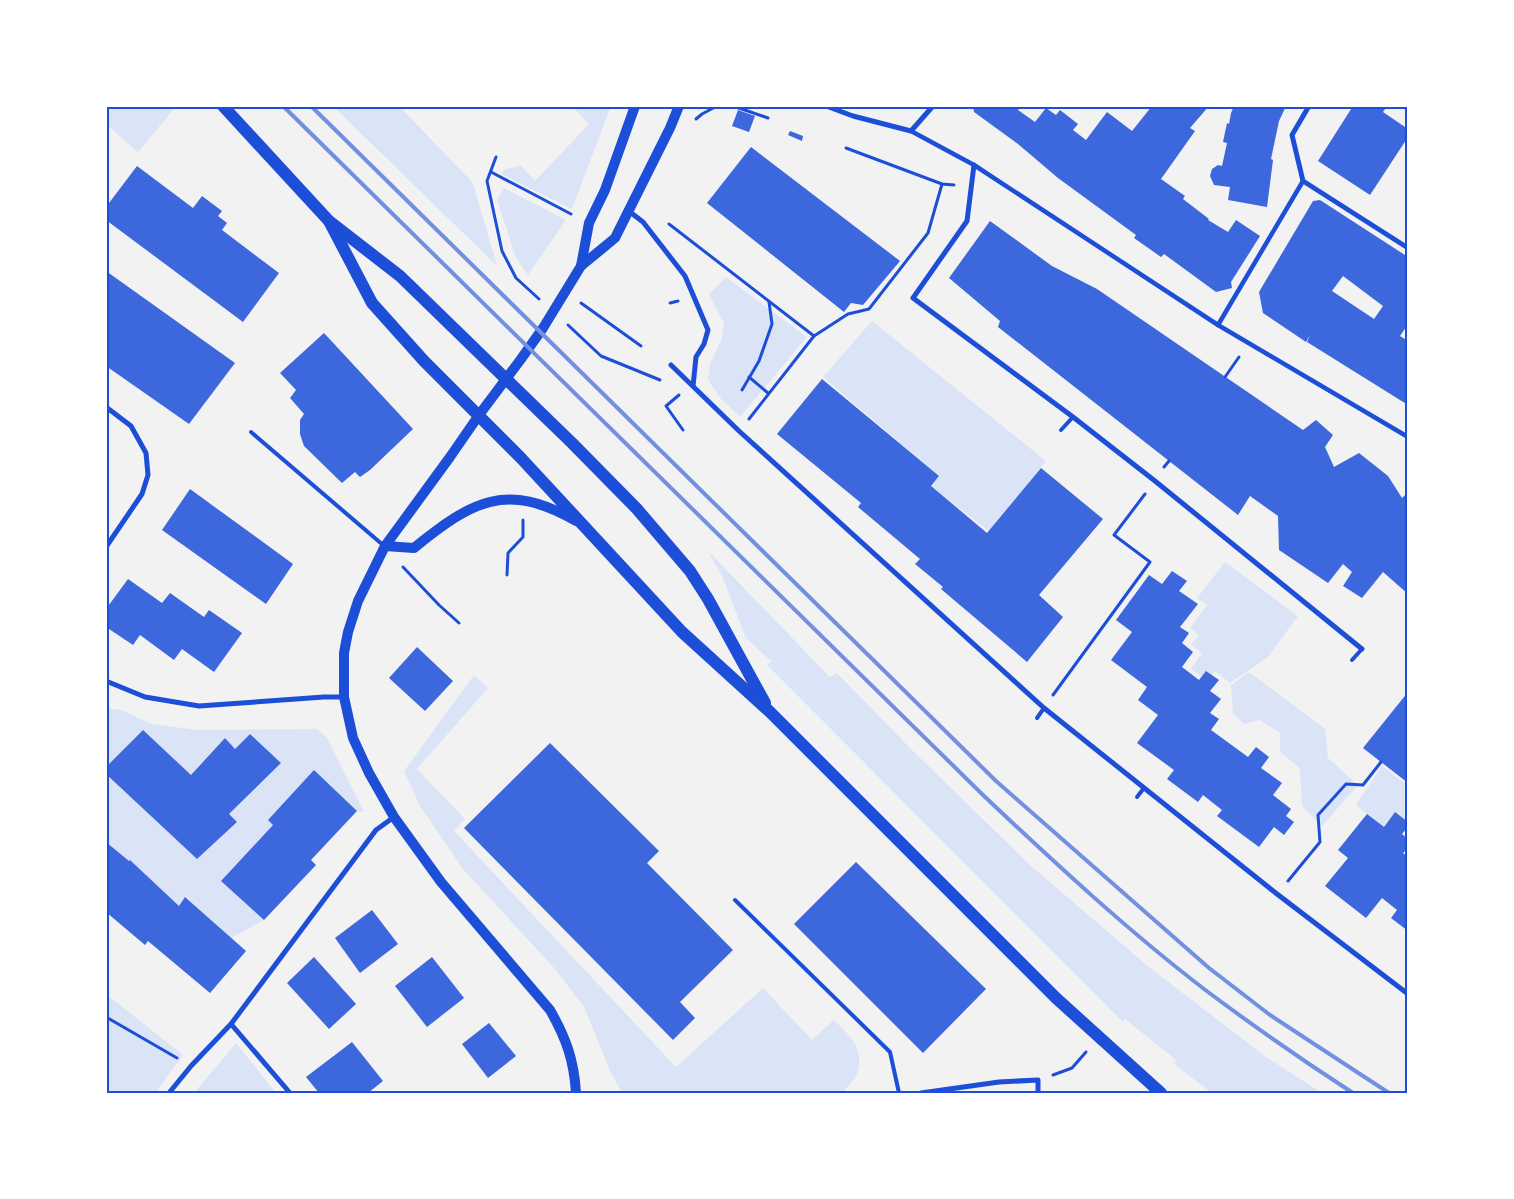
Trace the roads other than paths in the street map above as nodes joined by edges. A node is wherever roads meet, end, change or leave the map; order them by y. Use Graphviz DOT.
graph roads {
  1 [pos="223,106"];
  2 [pos="635,106"];
  3 [pos="679,106"];
  4 [pos="826,106"];
  5 [pos="933,106"];
  6 [pos="1309,106"];
  7 [pos="911,131"];
  8 [pos="974,165"];
  9 [pos="1303,181"];
  10 [pos="630,212"];
  11 [pos="329,221"];
  12 [pos="1408,248"];
  13 [pos="581,266"];
  14 [pos="1218,325"];
  15 [pos="671,365"];
  16 [pos="505,380"];
  17 [pos="693,386"];
  18 [pos="106,407"];
  19 [pos="479,415"];
  20 [pos="1073,417"];
  21 [pos="1061,430"];
  22 [pos="250,432"];
  23 [pos="1408,437"];
  24 [pos="580,524"];
  25 [pos="385,546"];
  26 [pos="106,547"];
  27 [pos="1362,649"];
  28 [pos="1352,660"];
  29 [pos="106,681"];
  30 [pos="344,697"];
  31 [pos="1044,708"];
  32 [pos="770,712"];
  33 [pos="1037,718"];
  34 [pos="1144,788"];
  35 [pos="1137,797"];
  36 [pos="394,817"];
  37 [pos="735,900"];
  38 [pos="1408,994"];
  39 [pos="231,1024"];
  40 [pos="169,1093"];
  41 [pos="290,1093"];
  42 [pos="576,1093"];
  43 [pos="899,1093"];
  44 [pos="921,1093"];
  45 [pos="1038,1093"];
  46 [pos="1161,1093"];
  1 -- 11 [label="main road"];
  2 -- 13 [label="main road"];
  3 -- 10 [label="main road"];
  4 -- 7 [label="street"];
  5 -- 7 [label="street"];
  6 -- 9 [label="street"];
  7 -- 8 [label="street"];
  8 -- 14 [label="street"];
  8 -- 20 [label="street"];
  9 -- 12 [label="street"];
  9 -- 14 [label="street"];
  10 -- 13 [label="main road"];
  10 -- 17 [label="street"];
  11 -- 16 [label="main road"];
  11 -- 19 [label="main road"];
  13 -- 16 [label="main road"];
  14 -- 23 [label="street"];
  15 -- 17 [label="street"];
  16 -- 19 [label="main road"];
  16 -- 32 [label="main road"];
  17 -- 31 [label="street"];
  18 -- 26 [label="street"];
  19 -- 24 [label="main road"];
  19 -- 25 [label="main road"];
  20 -- 21 [label="lane"];
  20 -- 27 [label="street"];
  22 -- 25 [label="lane"];
  24 -- 25 [label="main road"];
  24 -- 32 [label="main road"];
  25 -- 30 [label="main road"];
  27 -- 28 [label="lane"];
  29 -- 30 [label="street"];
  30 -- 36 [label="main road"];
  31 -- 33 [label="lane"];
  31 -- 34 [label="street"];
  32 -- 46 [label="main road"];
  34 -- 35 [label="lane"];
  34 -- 38 [label="street"];
  36 -- 39 [label="street"];
  36 -- 42 [label="main road"];
  37 -- 43 [label="lane"];
  39 -- 40 [label="street"];
  39 -- 41 [label="street"];
  44 -- 45 [label="street"];
}
